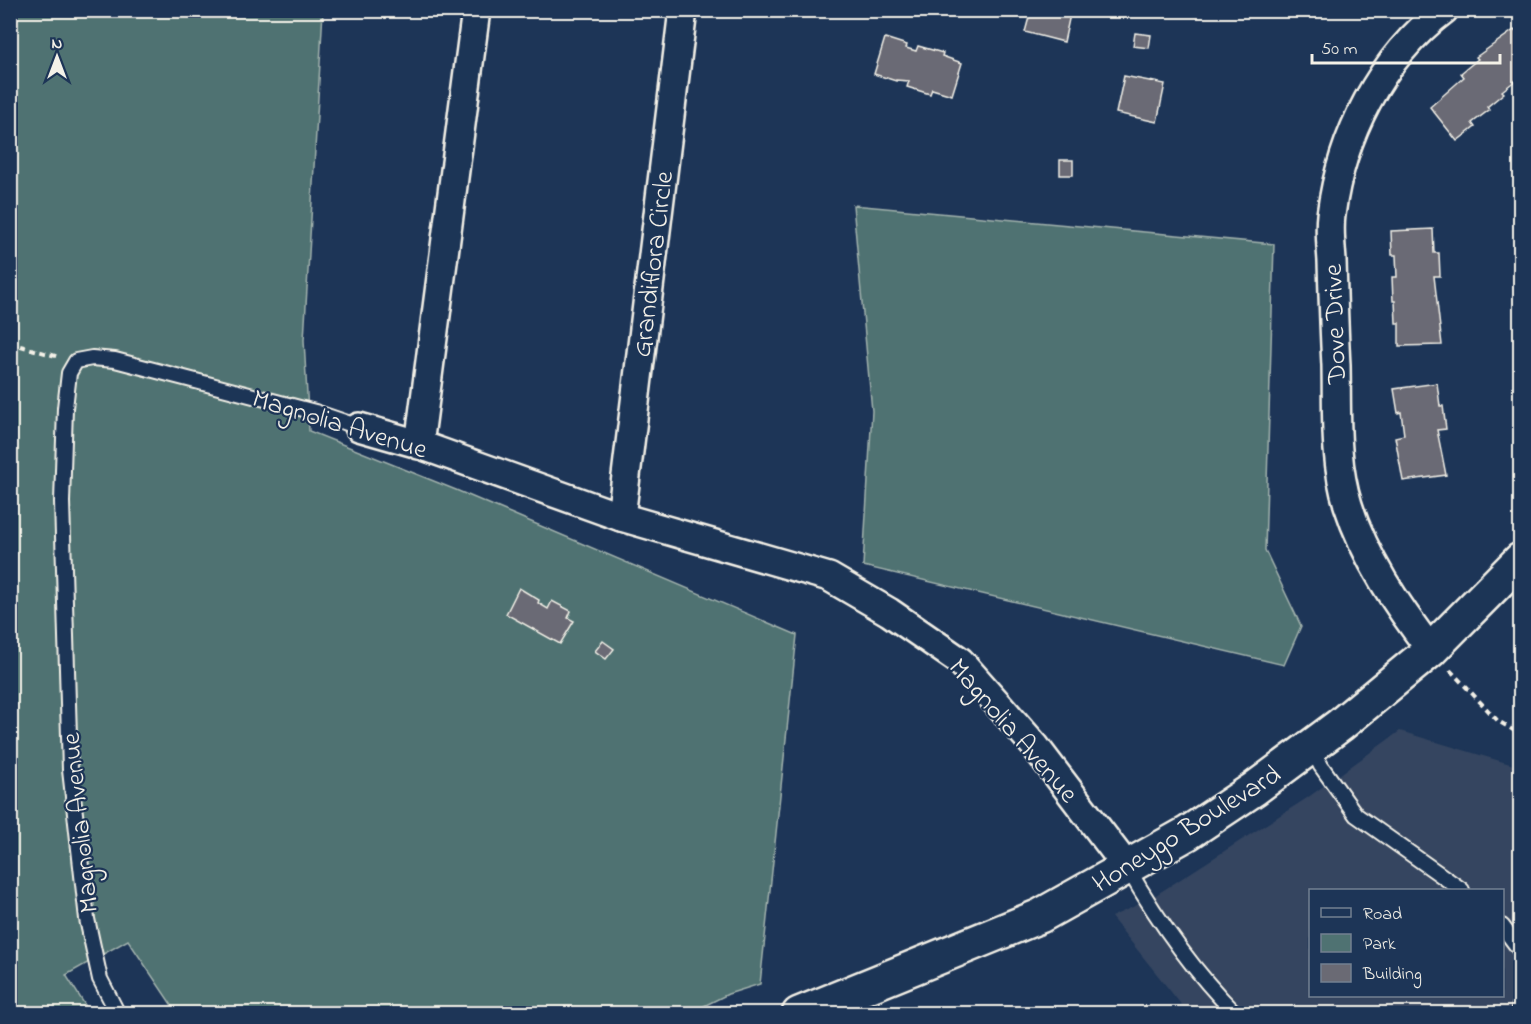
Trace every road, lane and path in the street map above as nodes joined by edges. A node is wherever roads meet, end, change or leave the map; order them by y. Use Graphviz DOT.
graph roads {
  1 [pos="476,10"];
  2 [pos="683,10"];
  3 [pos="1444,10"];
  4 [pos="10,343"];
  5 [pos="76,361"];
  6 [pos="359,427"];
  7 [pos="419,445"];
  8 [pos="621,517"];
  9 [pos="1521,560"];
  10 [pos="1431,650"];
  11 [pos="1521,734"];
  12 [pos="1311,746"];
  13 [pos="1127,867"];
  14 [pos="1459,889"];
  15 [pos="1504,927"];
  16 [pos="1521,950"];
  17 [pos="1521,1006"];
  18 [pos="118,1014"];
  19 [pos="799,1014"];
  20 [pos="1236,1014"];
  21 [pos="1518,1014"];
  1 -- 7 [label="street"];
  2 -- 8 [label="street, Grandiflora Circle"];
  3 -- 10 [label="street, Dove Drive"];
  4 -- 5 [label="path"];
  5 -- 6 [label="lane, Magnolia Avenue"];
  5 -- 18 [label="lane, Magnolia Avenue"];
  6 -- 7 [label="street, Magnolia Avenue"];
  7 -- 8 [label="street, Magnolia Avenue"];
  8 -- 13 [label="street, Magnolia Avenue"];
  9 -- 10 [label="main road, Honeygo Boulevard"];
  10 -- 11 [label="path"];
  10 -- 12 [label="main road, Honeygo Boulevard"];
  12 -- 13 [label="main road, Honeygo Boulevard"];
  12 -- 14 [label="lane"];
  13 -- 19 [label="main road, Honeygo Boulevard"];
  13 -- 20 [label="lane"];
  15 -- 16 [label="lane"];
  17 -- 21 [label="lane"];
}
